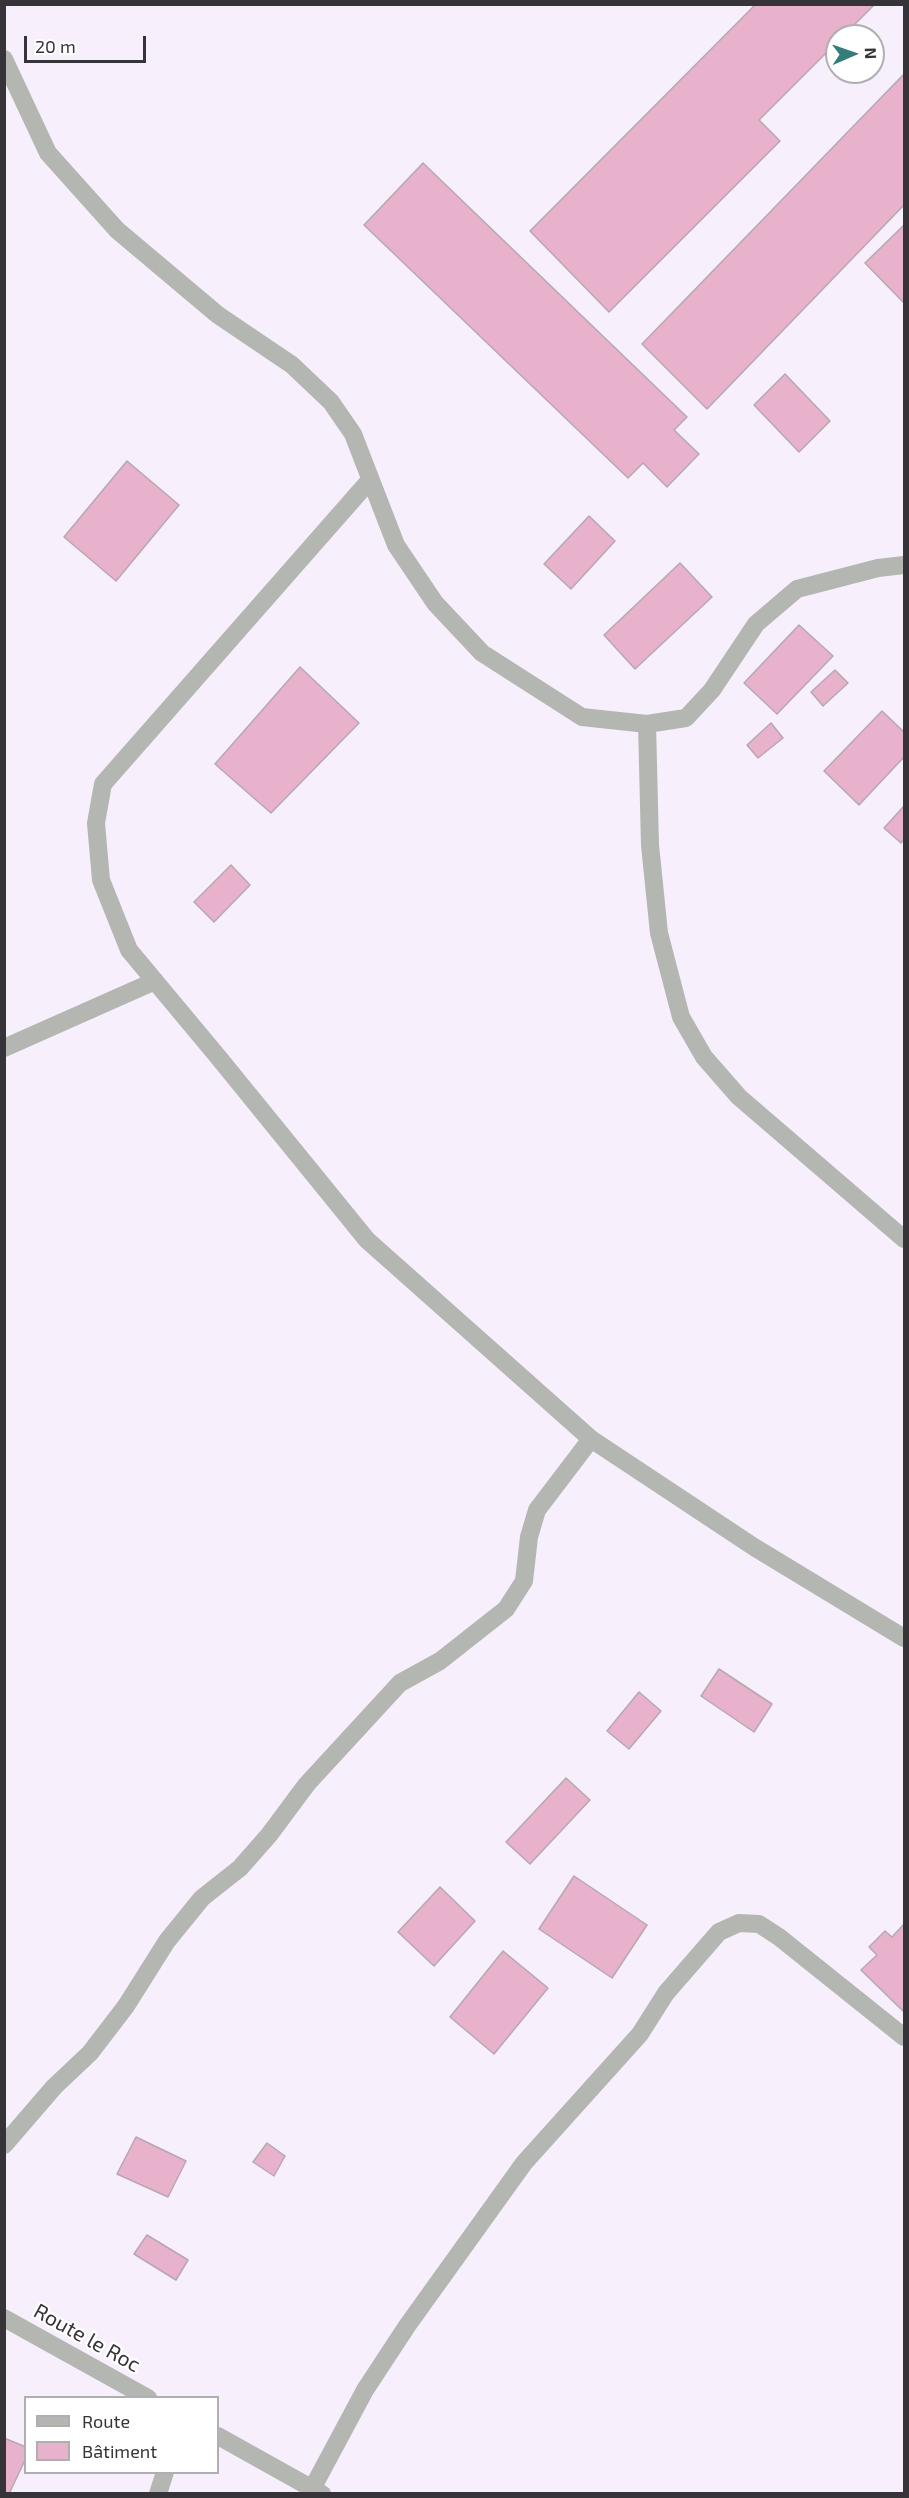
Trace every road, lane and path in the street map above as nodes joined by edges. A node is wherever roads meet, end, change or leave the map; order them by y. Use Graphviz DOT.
graph roads {
  1 [pos="4,59"];
  2 [pos="370,480"];
  3 [pos="904,565"];
  4 [pos="647,724"];
  5 [pos="155,981"];
  6 [pos="4,1048"];
  7 [pos="904,1239"];
  8 [pos="591,1439"];
  9 [pos="904,1638"];
  10 [pos="904,2037"];
  11 [pos="4,2145"];
  12 [pos="4,2318"];
  13 [pos="146,2396"];
  14 [pos="219,2437"];
  15 [pos="164,2474"];
  16 [pos="317,2491"];
  17 [pos="158,2493"];
  1 -- 2 [label="street"];
  2 -- 4 [label="street"];
  2 -- 5 [label="street"];
  3 -- 4 [label="street"];
  4 -- 7 [label="street"];
  5 -- 6 [label="street"];
  5 -- 8 [label="street"];
  8 -- 9 [label="street"];
  8 -- 11 [label="street"];
  10 -- 16 [label="street"];
  12 -- 13 [label="street, Route le Roc"];
  14 -- 16 [label="street"];
  15 -- 17 [label="street"];
}
